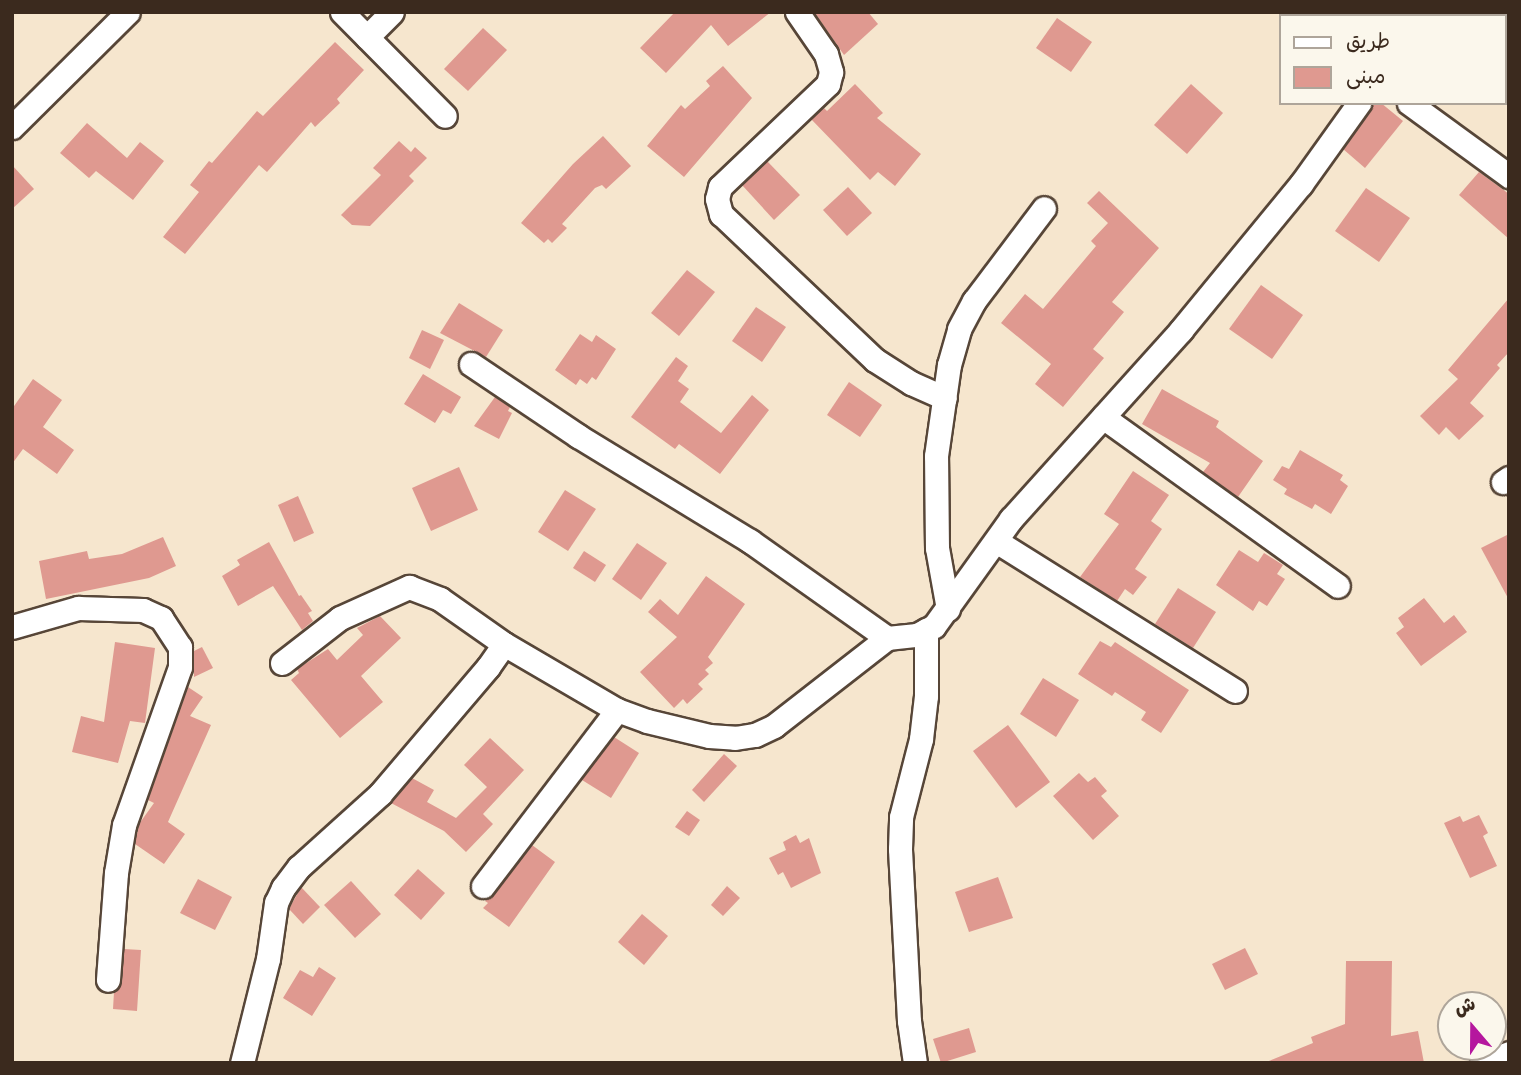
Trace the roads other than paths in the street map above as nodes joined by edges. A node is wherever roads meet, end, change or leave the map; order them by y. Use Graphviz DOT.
graph roads {
  1 [pos="128,12"];
  2 [pos="342,12"];
  3 [pos="392,12"];
  4 [pos="797,12"];
  5 [pos="366,37"];
  6 [pos="1358,105"];
  7 [pos="1412,105"];
  8 [pos="445,116"];
  9 [pos="12,127"];
  10 [pos="1509,176"];
  11 [pos="1044,208"];
  12 [pos="471,364"];
  13 [pos="945,398"];
  14 [pos="1103,417"];
  15 [pos="996,541"];
  16 [pos="1338,586"];
  17 [pos="948,609"];
  18 [pos="12,627"];
  19 [pos="926,630"];
  20 [pos="887,638"];
  21 [pos="503,644"];
  22 [pos="282,663"];
  23 [pos="1235,691"];
  24 [pos="617,710"];
  25 [pos="483,886"];
  26 [pos="108,980"];
  27 [pos="242,1063"];
  28 [pos="915,1063"];
  1 -- 9 [label="street"];
  2 -- 5 [label="street"];
  3 -- 5 [label="street"];
  4 -- 13 [label="street"];
  5 -- 8 [label="street"];
  6 -- 14 [label="street"];
  7 -- 10 [label="street"];
  11 -- 13 [label="street"];
  12 -- 20 [label="street"];
  13 -- 17 [label="street"];
  14 -- 15 [label="street"];
  14 -- 16 [label="street"];
  15 -- 17 [label="street"];
  15 -- 23 [label="street"];
  17 -- 19 [label="street"];
  18 -- 26 [label="street"];
  19 -- 20 [label="street"];
  19 -- 28 [label="street"];
  20 -- 24 [label="street"];
  21 -- 22 [label="street"];
  21 -- 24 [label="street"];
  21 -- 27 [label="street"];
  24 -- 25 [label="street"];
}
